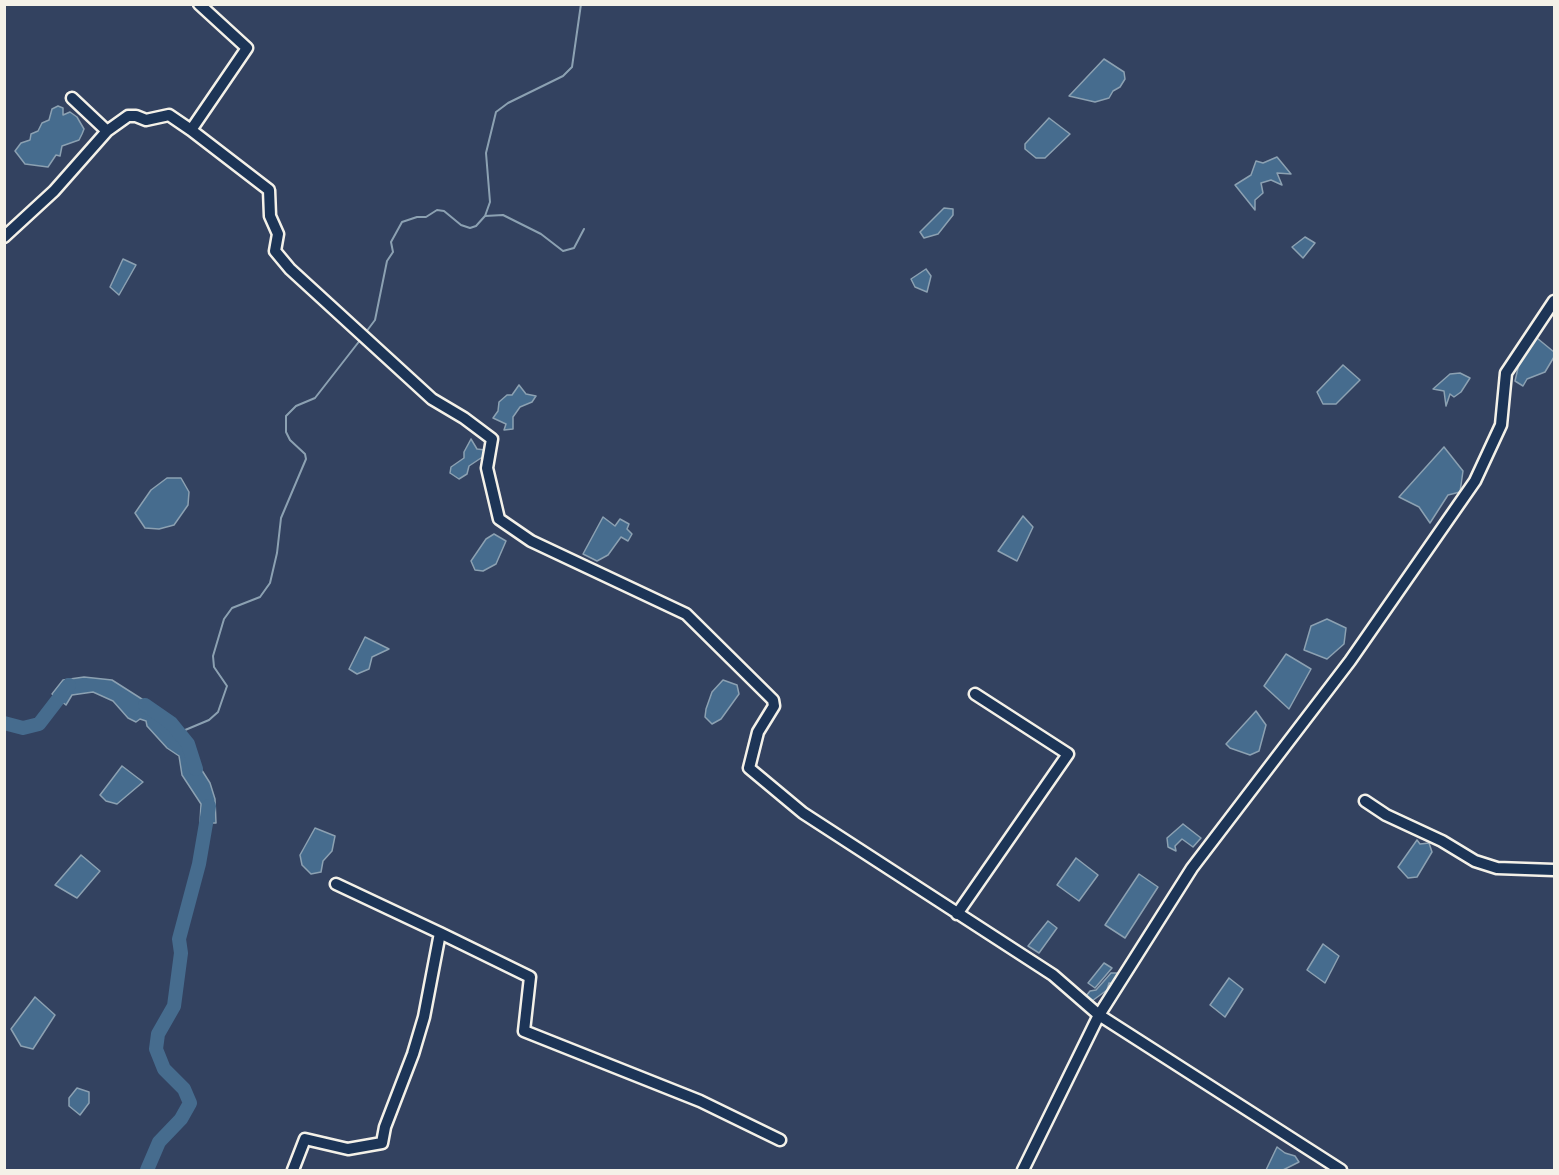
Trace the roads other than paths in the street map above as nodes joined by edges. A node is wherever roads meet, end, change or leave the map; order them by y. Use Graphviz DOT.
graph roads {
  1 [pos="199,4"];
  2 [pos="72,98"];
  3 [pos="191,130"];
  4 [pos="106,131"];
  5 [pos="4,237"];
  6 [pos="1554,301"];
  7 [pos="975,694"];
  8 [pos="1365,801"];
  9 [pos="1554,870"];
  10 [pos="336,884"];
  11 [pos="957,914"];
  12 [pos="440,933"];
  13 [pos="1099,1015"];
  14 [pos="780,1140"];
  15 [pos="293,1170"];
  16 [pos="1023,1170"];
  17 [pos="1341,1170"];
  1 -- 3 [label="street"];
  2 -- 4 [label="street"];
  3 -- 4 [label="street"];
  3 -- 11 [label="street"];
  4 -- 5 [label="street"];
  6 -- 13 [label="street"];
  7 -- 11 [label="street"];
  8 -- 9 [label="street"];
  10 -- 12 [label="street"];
  11 -- 13 [label="street"];
  12 -- 14 [label="street"];
  12 -- 15 [label="street"];
  13 -- 16 [label="street"];
  13 -- 17 [label="street"];
}
